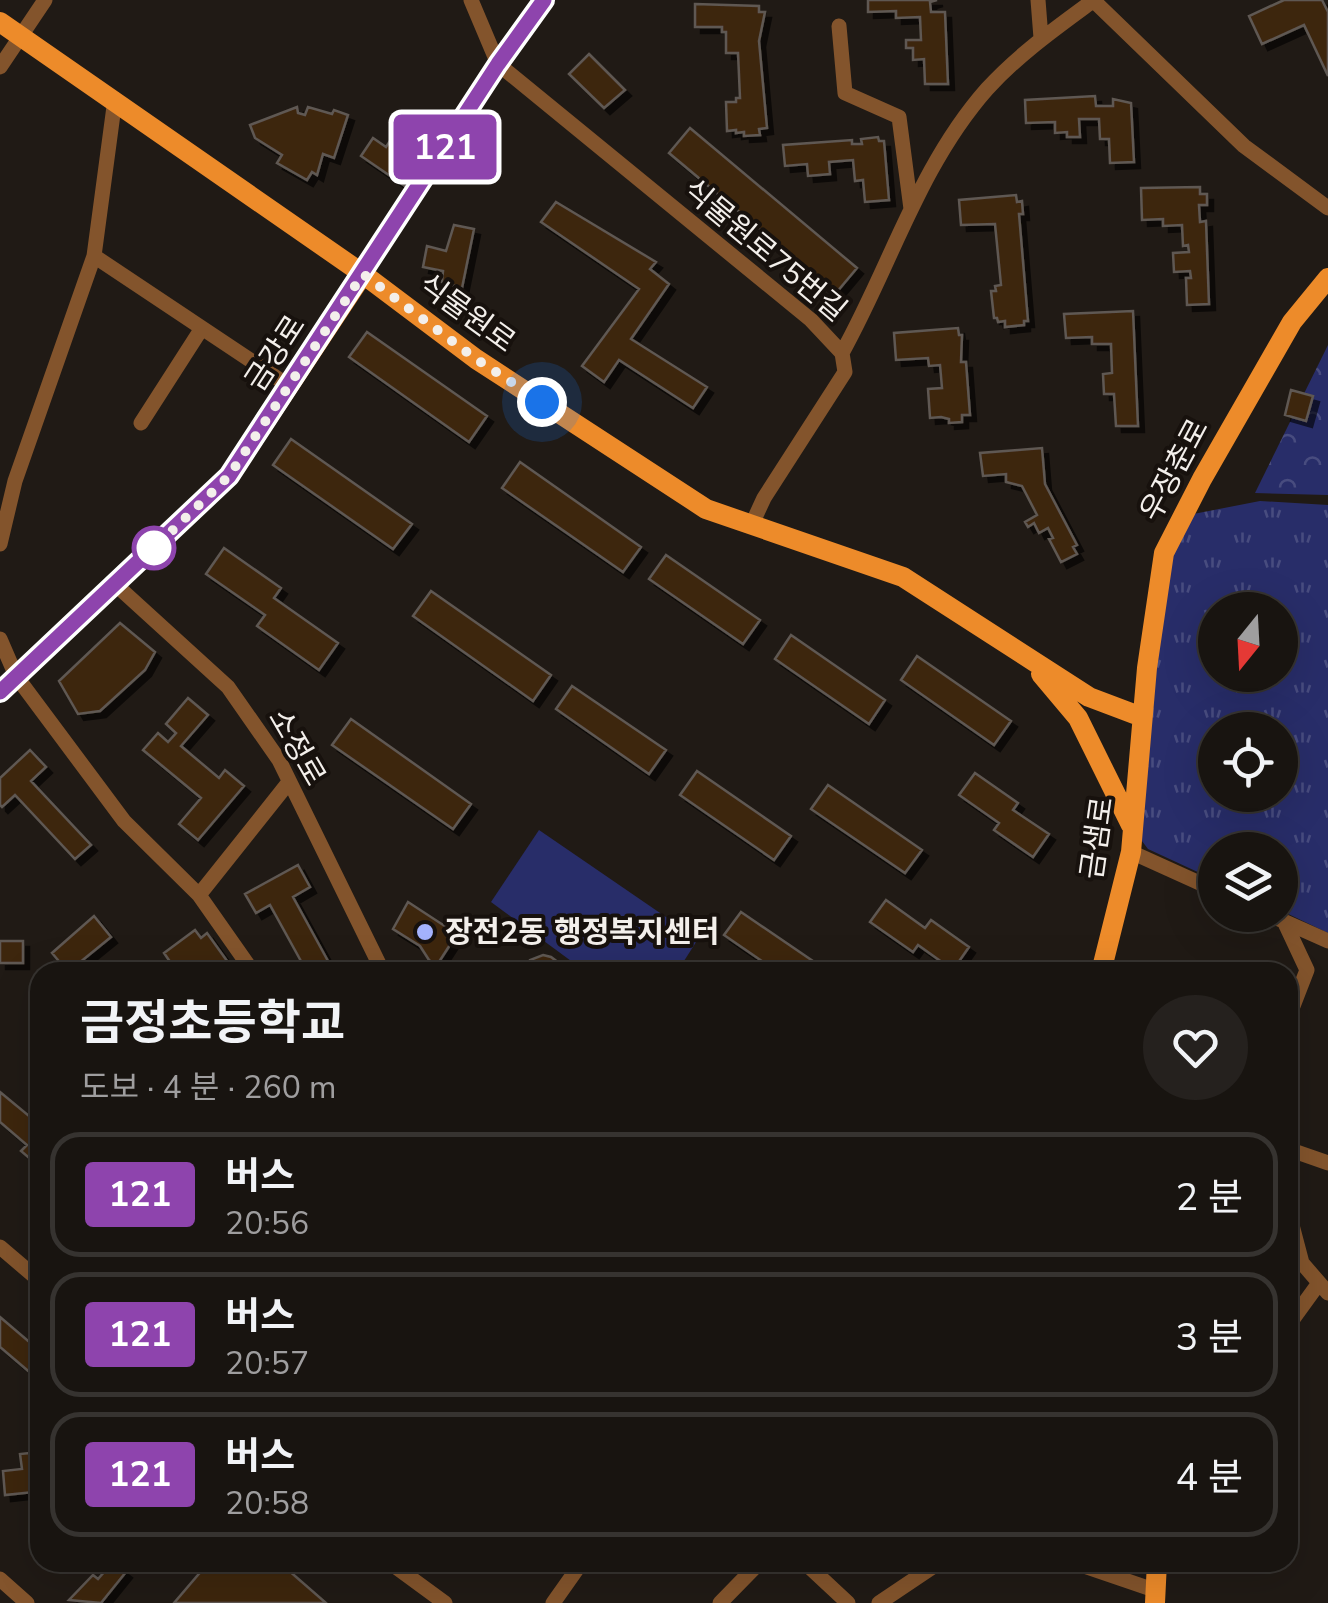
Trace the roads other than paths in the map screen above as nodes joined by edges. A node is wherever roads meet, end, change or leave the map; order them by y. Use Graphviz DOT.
graph roads {
  1 [pos="46,0"];
  2 [pos="470,0"];
  3 [pos="544,0"];
  4 [pos="1038,0"];
  5 [pos="1093,0"];
  6 [pos="0,22"];
  7 [pos="839,26"];
  8 [pos="22,37"];
  9 [pos="1041,38"];
  10 [pos="498,64"];
  11 [pos="0,67"];
  12 [pos="115,99"];
  13 [pos="1328,208"];
  14 [pos="910,209"];
  15 [pos="94,256"];
  16 [pos="363,274"];
  17 [pos="1328,278"];
  18 [pos="202,328"];
  19 [pos="842,353"];
  20 [pos="289,386"];
  21 [pos="141,423"];
  22 [pos="752,524"];
  23 [pos="0,544"];
  24 [pos="116,585"];
  25 [pos="0,639"];
  26 [pos="1030,661"];
  27 [pos="16,676"];
  28 [pos="0,692"];
  29 [pos="1142,717"];
  30 [pos="288,782"];
  31 [pos="1132,828"];
  32 [pos="1131,852"];
  33 [pos="1198,882"];
  34 [pos="199,895"];
  35 [pos="1298,928"];
  36 [pos="1285,932"];
  37 [pos="1328,942"];
  38 [pos="246,962"];
  39 [pos="378,962"];
  40 [pos="1109,962"];
  41 [pos="1298,993"];
  42 [pos="1298,1157"];
  43 [pos="1328,1163"];
  44 [pos="0,1247"];
  45 [pos="1298,1249"];
  46 [pos="30,1272"];
  47 [pos="1324,1288"];
  48 [pos="1298,1316"];
  49 [pos="403,1572"];
  50 [pos="575,1572"];
  51 [pos="750,1572"];
  52 [pos="815,1572"];
  53 [pos="925,1572"];
  54 [pos="1096,1572"];
  55 [pos="1157,1572"];
  56 [pos="0,1578"];
  57 [pos="1156,1597"];
  58 [pos="26,1603"];
  59 [pos="445,1603"];
  60 [pos="553,1603"];
  61 [pos="720,1603"];
  62 [pos="848,1603"];
  63 [pos="879,1603"];
  1 -- 8 [label="street"];
  2 -- 10 [label="street"];
  3 -- 10 [label="street, 금강로"];
  4 -- 9 [label="street"];
  5 -- 9 [label="street"];
  5 -- 13 [label="street"];
  6 -- 8 [label="main road, 식물원로"];
  7 -- 14 [label="street"];
  8 -- 11 [label="street"];
  8 -- 12 [label="main road, 식물원로"];
  9 -- 14 [label="street"];
  10 -- 16 [label="street, 금강로"];
  10 -- 19 [label="street, 식물원로75번길"];
  12 -- 15 [label="street"];
  12 -- 16 [label="main road, 식물원로"];
  14 -- 19 [label="street"];
  15 -- 18 [label="street"];
  15 -- 23 [label="street"];
  16 -- 20 [label="main road, 금강로"];
  16 -- 22 [label="main road, 식물원로"];
  17 -- 29 [label="main road, 우장춘로"];
  18 -- 20 [label="street"];
  18 -- 21 [label="street"];
  19 -- 22 [label="street, 식물원로75번길"];
  20 -- 24 [label="main road, 금강로"];
  22 -- 26 [label="main road, 식물원로"];
  24 -- 27 [label="main road, 금강로"];
  24 -- 30 [label="street, 소정로"];
  25 -- 27 [label="street"];
  26 -- 29 [label="main road, 식물원로"];
  26 -- 31 [label="main road, 식물원로"];
  27 -- 28 [label="main road, 금강로"];
  27 -- 34 [label="street"];
  29 -- 31 [label="main road, 금샘로"];
  30 -- 34 [label="street"];
  30 -- 39 [label="street, 소정로"];
  31 -- 32 [label="main road, 금샘로"];
  32 -- 33 [label="street"];
  32 -- 40 [label="main road, 금샘로"];
  34 -- 38 [label="street"];
  35 -- 37 [label="street"];
  36 -- 41 [label="street"];
  42 -- 43 [label="street"];
  44 -- 46 [label="street"];
  45 -- 47 [label="street"];
  47 -- 48 [label="street"];
  49 -- 59 [label="street"];
  50 -- 60 [label="street"];
  51 -- 61 [label="street"];
  52 -- 62 [label="street"];
  53 -- 63 [label="street"];
  54 -- 57 [label="street"];
  55 -- 57 [label="main road"];
  56 -- 58 [label="street"];
}
